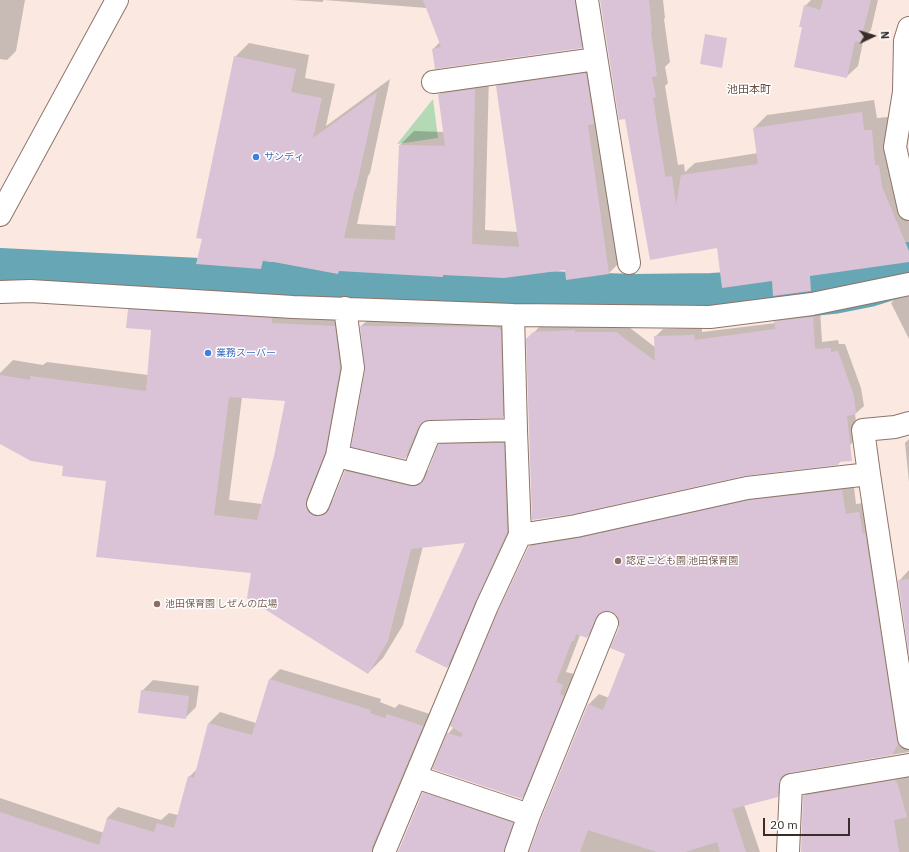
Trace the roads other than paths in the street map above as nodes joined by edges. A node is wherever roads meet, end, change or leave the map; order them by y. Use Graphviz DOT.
graph roads {
  1 [pos="117,0"];
  2 [pos="586,0"];
  3 [pos="909,28"];
  4 [pos="596,59"];
  5 [pos="434,82"];
  6 [pos="909,210"];
  7 [pos="0,215"];
  8 [pos="629,263"];
  9 [pos="909,284"];
  10 [pos="0,292"];
  11 [pos="345,308"];
  12 [pos="513,315"];
  13 [pos="909,423"];
  14 [pos="516,430"];
  15 [pos="337,456"];
  16 [pos="869,474"];
  17 [pos="318,504"];
  18 [pos="520,535"];
  19 [pos="607,623"];
  20 [pos="909,738"];
  21 [pos="909,765"];
  22 [pos="416,777"];
  23 [pos="529,815"];
  24 [pos="384,852"];
  25 [pos="516,852"];
  26 [pos="788,852"];
  1 -- 7 [label="street"];
  2 -- 4 [label="street"];
  3 -- 6 [label="street"];
  4 -- 5 [label="street"];
  4 -- 8 [label="street"];
  9 -- 12 [label="street"];
  10 -- 11 [label="street"];
  11 -- 12 [label="street"];
  11 -- 15 [label="street"];
  12 -- 14 [label="street"];
  13 -- 16 [label="street"];
  14 -- 15 [label="street"];
  14 -- 18 [label="street"];
  15 -- 17 [label="street"];
  16 -- 18 [label="street"];
  16 -- 20 [label="street"];
  18 -- 22 [label="street"];
  19 -- 23 [label="street"];
  21 -- 26 [label="street"];
  22 -- 23 [label="street"];
  22 -- 24 [label="street"];
  23 -- 25 [label="street"];
}
